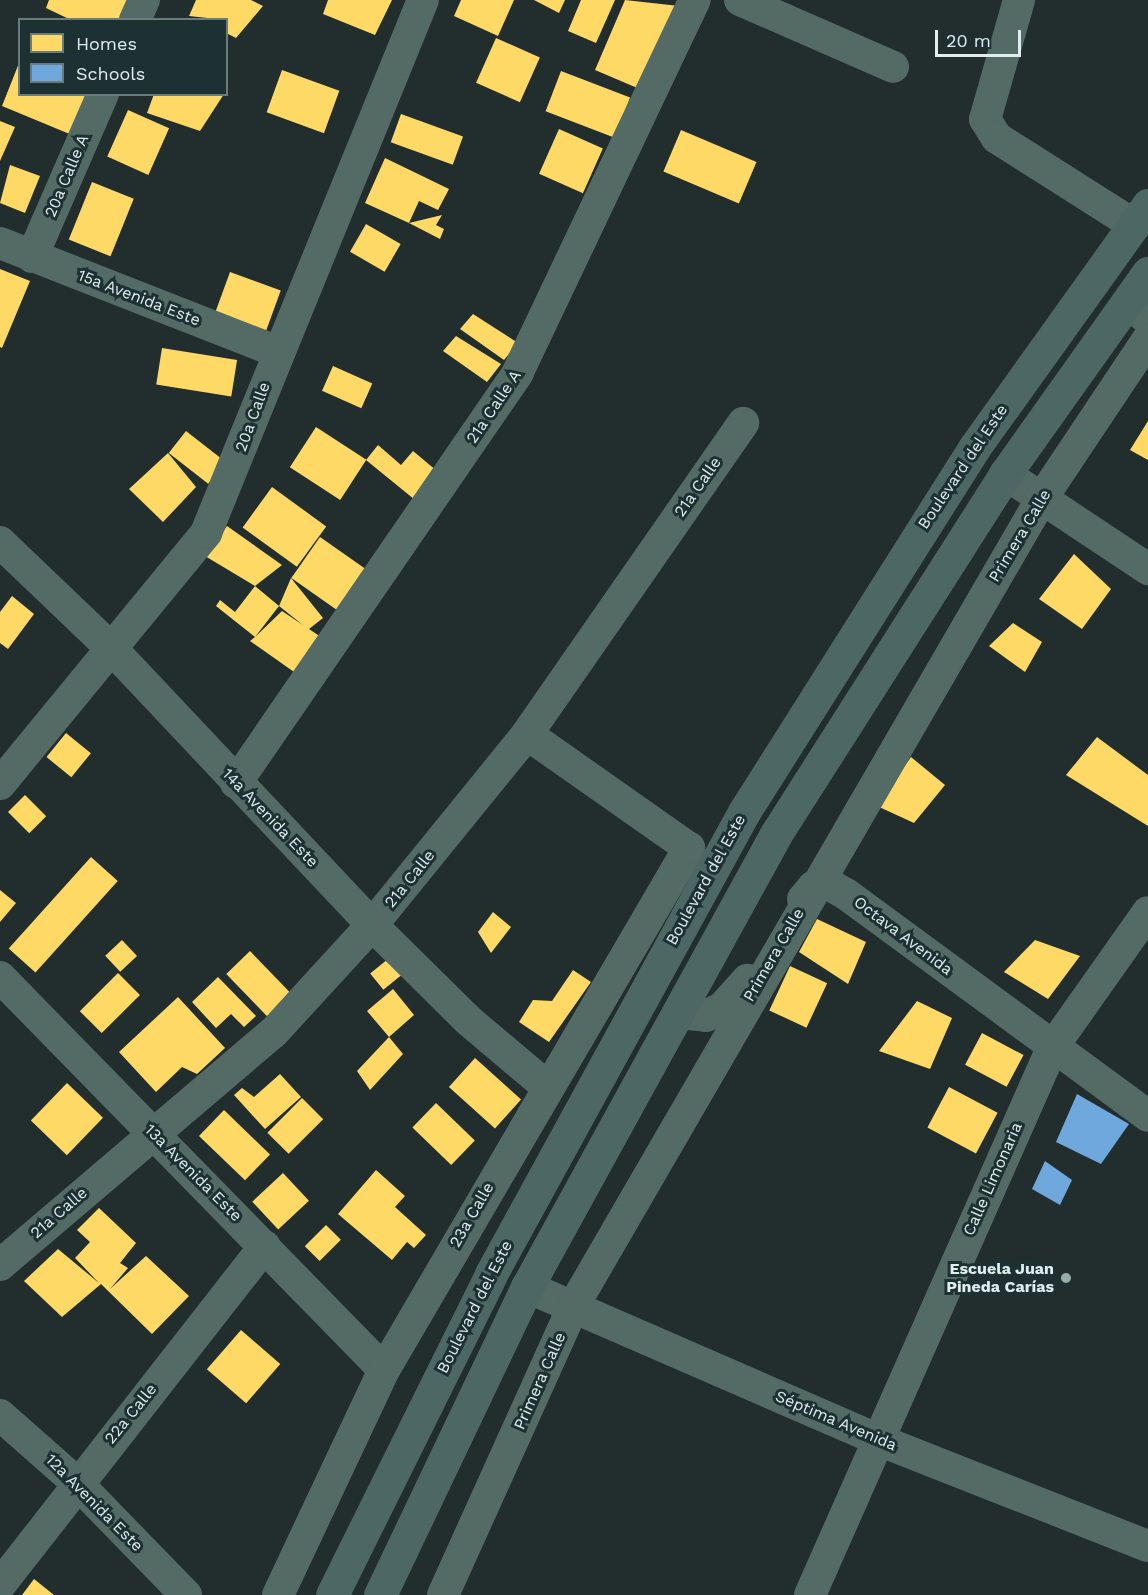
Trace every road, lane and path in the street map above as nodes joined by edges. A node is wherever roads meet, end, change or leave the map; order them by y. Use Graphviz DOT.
graph roads {
  1 [pos="144,0"];
  2 [pos="423,0"];
  3 [pos="695,0"];
  4 [pos="740,0"];
  5 [pos="1019,0"];
  6 [pos="136,18"];
  7 [pos="893,67"];
  8 [pos="102,96"];
  9 [pos="1141,215"];
  10 [pos="0,243"];
  11 [pos="32,257"];
  12 [pos="1148,273"];
  13 [pos="1137,311"];
  14 [pos="1148,339"];
  15 [pos="278,352"];
  16 [pos="743,423"];
  17 [pos="1005,474"];
  18 [pos="1042,498"];
  19 [pos="0,542"];
  20 [pos="1148,569"];
  21 [pos="112,649"];
  22 [pos="527,734"];
  23 [pos="236,783"];
  24 [pos="0,784"];
  25 [pos="813,887"];
  26 [pos="1148,912"];
  27 [pos="372,925"];
  28 [pos="0,977"];
  29 [pos="679,1013"];
  30 [pos="1052,1048"];
  31 [pos="546,1086"];
  32 [pos="1148,1116"];
  33 [pos="152,1133"];
  34 [pos="265,1246"];
  35 [pos="0,1265"];
  36 [pos="527,1287"];
  37 [pos="574,1305"];
  38 [pos="384,1370"];
  39 [pos="0,1414"];
  40 [pos="876,1439"];
  41 [pos="76,1482"];
  42 [pos="1148,1546"];
  43 [pos="0,1585"];
  44 [pos="186,1595"];
  45 [pos="278,1595"];
  46 [pos="332,1595"];
  47 [pos="380,1595"];
  48 [pos="443,1595"];
  49 [pos="810,1595"];
  1 -- 6 [label="street"];
  2 -- 15 [label="street, 20a Calle"];
  3 -- 23 [label="street, 21a Calle A"];
  4 -- 7 [label="street"];
  5 -- 9 [label="street"];
  8 -- 11 [label="street, 20a Calle A"];
  9 -- 46 [label="main road, Boulevard del Este"];
  10 -- 11 [label="street, 15a Avenida Este"];
  11 -- 15 [label="street, 15a Avenida Este"];
  12 -- 13 [label="main road"];
  13 -- 17 [label="main road"];
  14 -- 18 [label="street, Primera Calle"];
  15 -- 21 [label="street, 20a Calle"];
  16 -- 22 [label="street, 21a Calle"];
  17 -- 18 [label="street"];
  17 -- 29 [label="main road"];
  18 -- 20 [label="street"];
  18 -- 25 [label="street, Primera Calle"];
  19 -- 21 [label="street, 14a Avenida Este"];
  21 -- 23 [label="street, 14a Avenida Este"];
  21 -- 24 [label="street, 20a Calle"];
  22 -- 27 [label="street, 21a Calle"];
  22 -- 31 [label="street, 23a Calle"];
  23 -- 27 [label="street, 14a Avenida Este"];
  25 -- 29 [label="street"];
  25 -- 30 [label="street, Octava Avenida"];
  25 -- 37 [label="street, Primera Calle"];
  26 -- 30 [label="street, Calle Limonaria"];
  27 -- 31 [label="street, 14a Avenida Este"];
  27 -- 33 [label="street, 21a Calle"];
  28 -- 33 [label="street, 13a Avenida Este"];
  29 -- 36 [label="main road"];
  30 -- 32 [label="street, Octava Avenida"];
  30 -- 40 [label="street, Calle Limonaria"];
  31 -- 38 [label="street, 23a Calle"];
  33 -- 34 [label="street, 13a Avenida Este"];
  33 -- 35 [label="street, 21a Calle"];
  34 -- 38 [label="street, 13a Avenida Este"];
  34 -- 41 [label="street, 22a Calle"];
  36 -- 37 [label="street, Séptima Avenida"];
  36 -- 47 [label="main road"];
  37 -- 40 [label="street, Séptima Avenida"];
  37 -- 48 [label="street, Primera Calle"];
  38 -- 45 [label="street, 23a Calle"];
  39 -- 41 [label="street, 12a Avenida Este"];
  40 -- 42 [label="street, Séptima Avenida"];
  40 -- 49 [label="street, Calle Limonaria"];
  41 -- 43 [label="street, 22a Calle"];
  41 -- 44 [label="street, 12a Avenida Este"];
}
